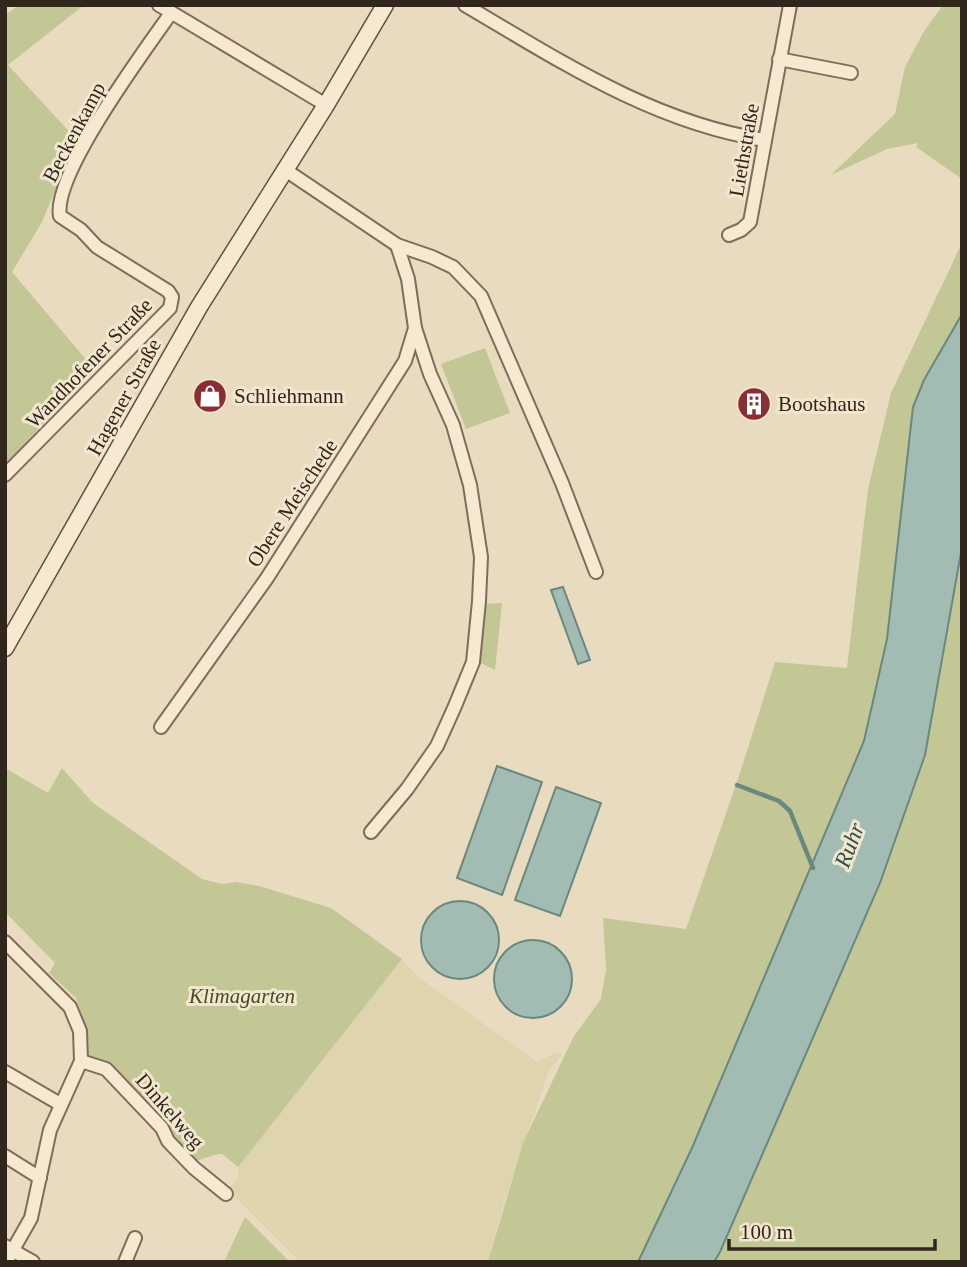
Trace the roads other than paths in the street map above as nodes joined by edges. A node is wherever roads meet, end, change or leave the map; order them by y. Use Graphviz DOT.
graph roads {
  1 [pos="159,5"];
  2 [pos="385,5"];
  3 [pos="465,5"];
  4 [pos="790,5"];
  5 [pos="171,13"];
  6 [pos="779,59"];
  7 [pos="851,73"];
  8 [pos="326,105"];
  9 [pos="760,139"];
  10 [pos="284,169"];
  11 [pos="729,235"];
  12 [pos="397,245"];
  13 [pos="170,308"];
  14 [pos="415,328"];
  15 [pos="5,475"];
  16 [pos="596,572"];
  17 [pos="5,648"];
  18 [pos="161,727"];
  19 [pos="371,832"];
  20 [pos="5,942"];
  21 [pos="81,1061"];
  22 [pos="5,1072"];
  23 [pos="60,1104"];
  24 [pos="5,1156"];
  25 [pos="40,1178"];
  26 [pos="226,1194"];
  27 [pos="135,1238"];
  28 [pos="8,1253"];
  29 [pos="33,1262"];
  30 [pos="125,1262"];
  1 -- 5 [label="street"];
  2 -- 8 [label="main road, Hagener Straße"];
  3 -- 9 [label="street"];
  4 -- 6 [label="street, Liethstraße"];
  5 -- 8 [label="street"];
  5 -- 13 [label="street, Beckenkamp"];
  6 -- 7 [label="street"];
  6 -- 9 [label="street, Liethstraße"];
  8 -- 10 [label="main road, Hagener Straße"];
  9 -- 11 [label="street, Liethstraße"];
  10 -- 12 [label="street"];
  10 -- 17 [label="main road, Hagener Straße"];
  12 -- 14 [label="street, Obere Meischede"];
  12 -- 16 [label="street"];
  13 -- 15 [label="street, Wandhofener Straße"];
  14 -- 18 [label="street, Obere Meischede"];
  14 -- 19 [label="street"];
  20 -- 21 [label="street"];
  21 -- 23 [label="street"];
  21 -- 26 [label="street, Dinkelweg"];
  22 -- 23 [label="street"];
  23 -- 25 [label="street"];
  24 -- 25 [label="street"];
  25 -- 28 [label="street"];
  27 -- 30 [label="street"];
  28 -- 29 [label="street"];
}
